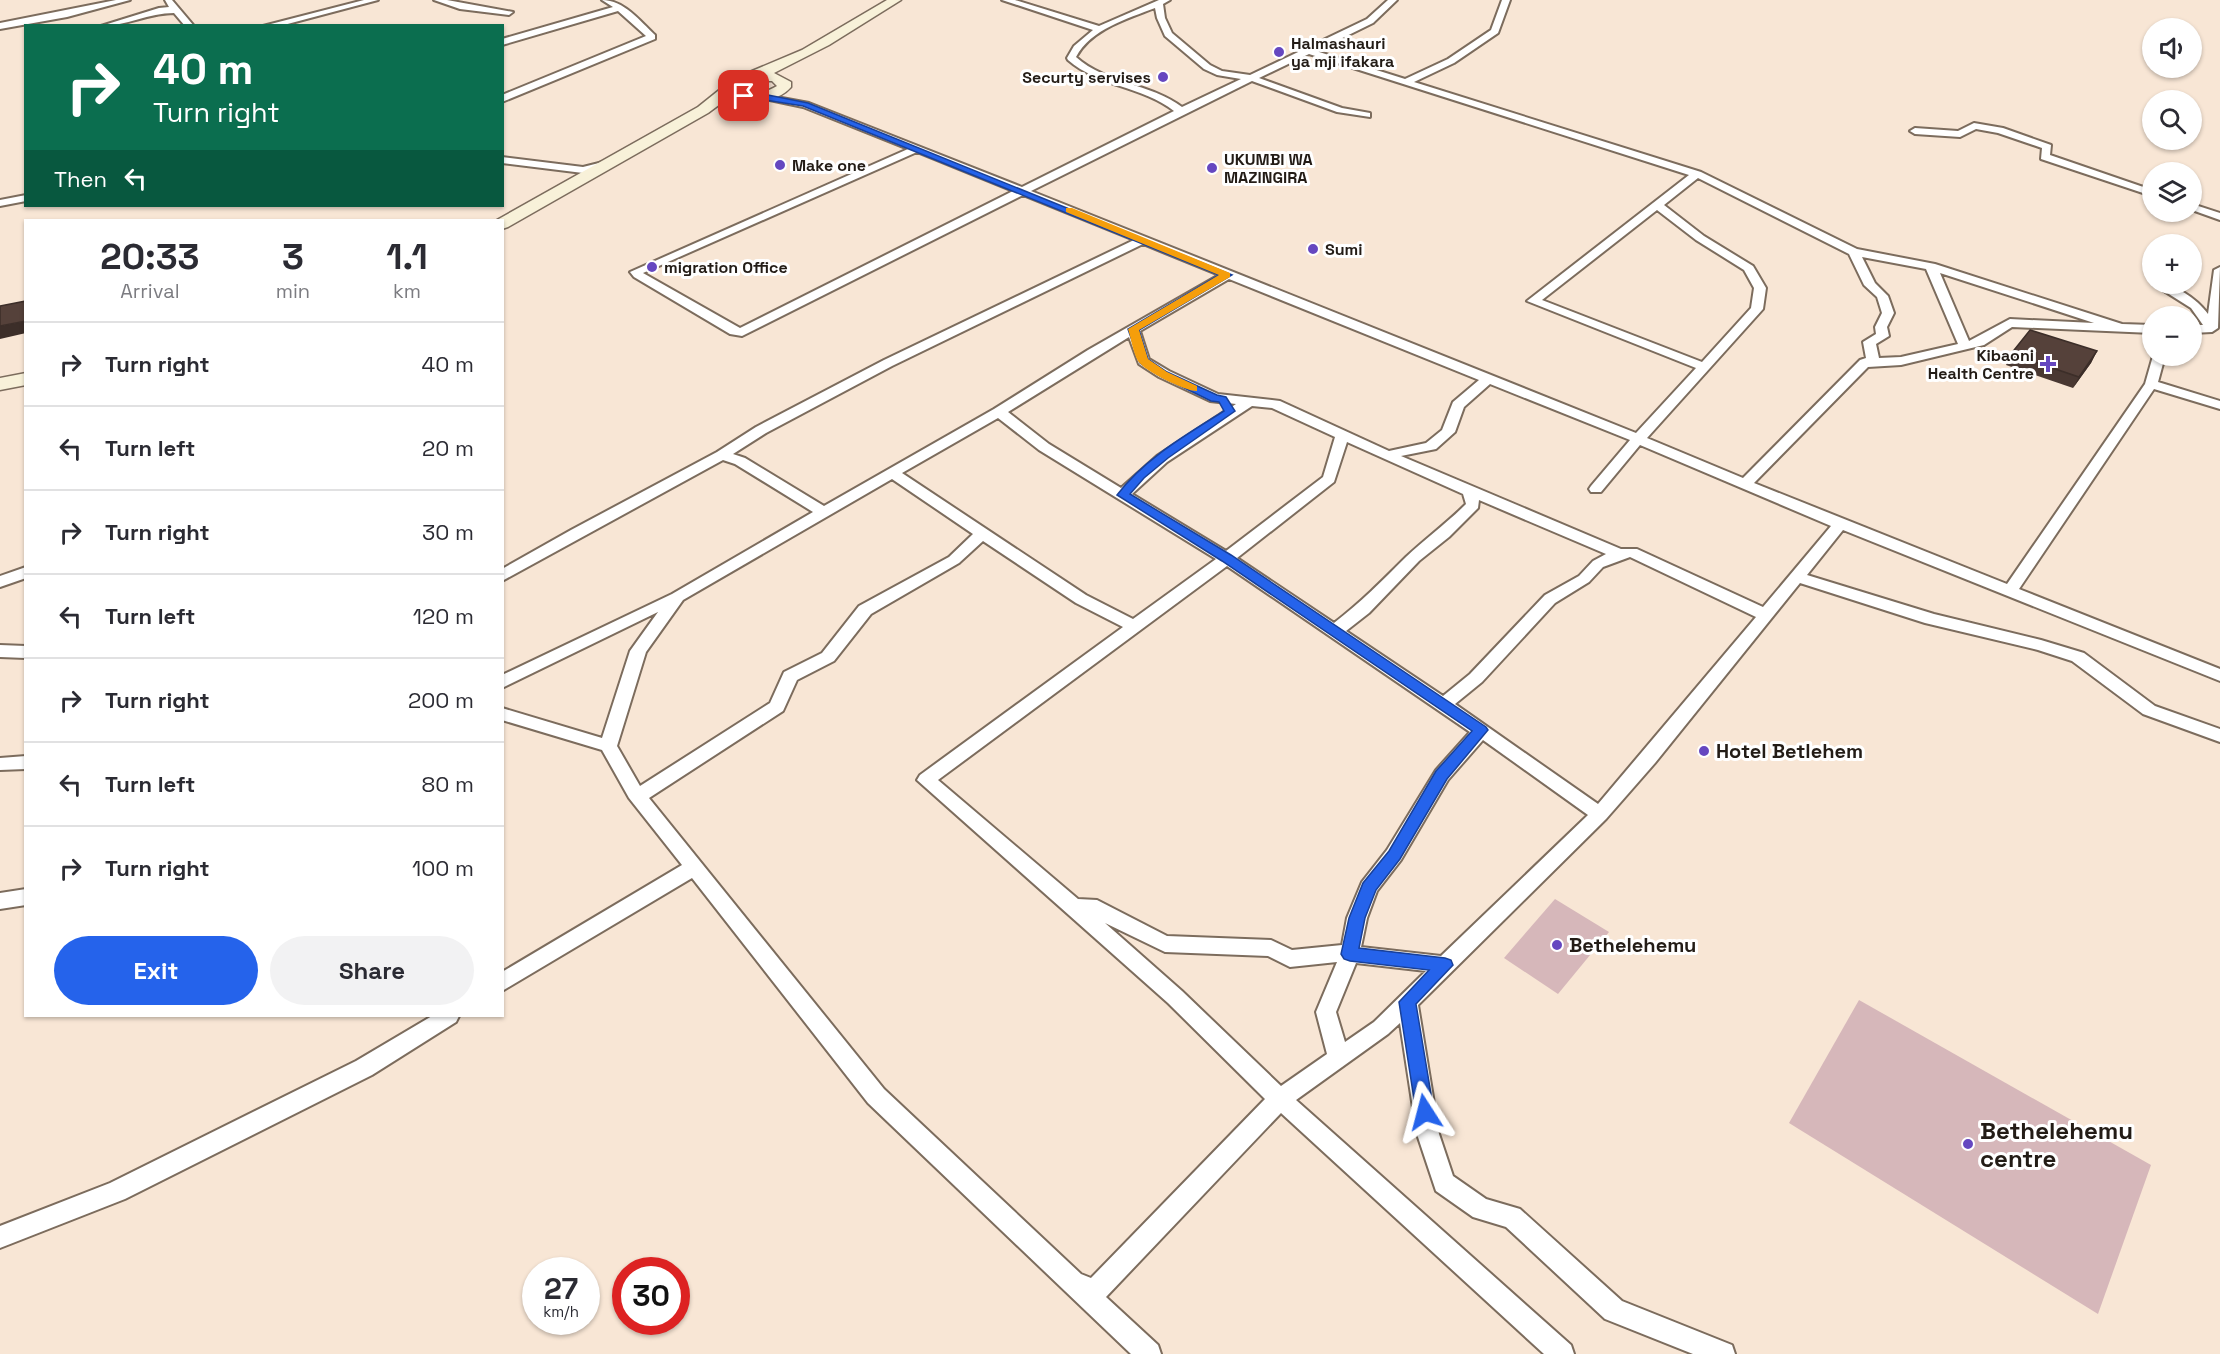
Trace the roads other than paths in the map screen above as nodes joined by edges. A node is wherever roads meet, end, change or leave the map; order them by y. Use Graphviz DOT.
graph roads {
  1 [pos="126,0"];
  2 [pos="167,0"];
  3 [pos="374,0"];
  4 [pos="438,0"];
  5 [pos="606,0"];
  6 [pos="894,0"];
  7 [pos="1006,0"];
  8 [pos="1394,0"];
  9 [pos="1506,0"];
  10 [pos="1163,2"];
  11 [pos="620,8"];
  12 [pos="175,10"];
  13 [pos="508,12"];
  14 [pos="112,24"];
  15 [pos="188,24"];
  16 [pos="275,24"];
  17 [pos="0,26"];
  18 [pos="1101,30"];
  19 [pos="504,41"];
  20 [pos="823,44"];
  21 [pos="1307,51"];
  22 [pos="751,77"];
  23 [pos="1251,78"];
  24 [pos="1406,82"];
  25 [pos="784,83"];
  26 [pos="733,85"];
  27 [pos="761,96"];
  28 [pos="504,98"];
  29 [pos="806,105"];
  30 [pos="703,110"];
  31 [pos="1182,111"];
  32 [pos="1367,115"];
  33 [pos="1915,131"];
  34 [pos="916,149"];
  35 [pos="504,160"];
  36 [pos="607,164"];
  37 [pos="1697,174"];
  38 [pos="2142,190"];
  39 [pos="1024,191"];
  40 [pos="24,198"];
  41 [pos="0,203"];
  42 [pos="1657,206"];
  43 [pos="2202,211"];
  44 [pos="2220,217"];
  45 [pos="504,223"];
  46 [pos="1142,240"];
  47 [pos="1854,252"];
  48 [pos="1931,266"];
  49 [pos="2220,270"];
  50 [pos="1227,275"];
  51 [pos="2176,294"];
  52 [pos="2202,328"];
  53 [pos="2212,328"];
  54 [pos="1133,329"];
  55 [pos="2125,329"];
  56 [pos="2142,329"];
  57 [pos="1965,345"];
  58 [pos="1864,363"];
  59 [pos="2156,366"];
  60 [pos="1704,367"];
  61 [pos="24,379"];
  62 [pos="1488,379"];
  63 [pos="0,384"];
  64 [pos="2151,384"];
  65 [pos="1226,405"];
  66 [pos="2220,405"];
  67 [pos="999,412"];
  68 [pos="1343,434"];
  69 [pos="1638,439"];
  70 [pos="1388,454"];
  71 [pos="722,455"];
  72 [pos="891,473"];
  73 [pos="1745,484"];
  74 [pos="1596,489"];
  75 [pos="1470,491"];
  76 [pos="1123,495"];
  77 [pos="823,512"];
  78 [pos="1840,524"];
  79 [pos="982,533"];
  80 [pos="1619,554"];
  81 [pos="1226,558"];
  82 [pos="24,573"];
  83 [pos="504,575"];
  84 [pos="1797,577"];
  85 [pos="0,582"];
  86 [pos="2010,591"];
  87 [pos="678,596"];
  88 [pos="1766,615"];
  89 [pos="1134,626"];
  90 [pos="1335,631"];
  91 [pos="0,651"];
  92 [pos="24,652"];
  93 [pos="2220,675"];
  94 [pos="504,681"];
  95 [pos="1443,704"];
  96 [pos="504,715"];
  97 [pos="1481,730"];
  98 [pos="2220,736"];
  99 [pos="608,746"];
  100 [pos="24,762"];
  101 [pos="0,764"];
  102 [pos="638,796"];
  103 [pos="1600,814"];
  104 [pos="693,868"];
  105 [pos="24,897"];
  106 [pos="0,901"];
  107 [pos="1074,907"];
  108 [pos="1350,954"];
  109 [pos="1445,965"];
  110 [pos="504,982"];
  111 [pos="1407,1002"];
  112 [pos="447,1017"];
  113 [pos="1339,1058"];
  114 [pos="1280,1099"];
  115 [pos="0,1237"];
  116 [pos="1073,1282"];
  117 [pos="1149,1354"];
  118 [pos="1562,1354"];
  119 [pos="1723,1354"];
  1 -- 17 [label="street"];
  2 -- 12 [label="street"];
  3 -- 16 [label="street"];
  4 -- 13 [label="street"];
  5 -- 11 [label="street"];
  6 -- 20 [label="main road"];
  7 -- 18 [label="street"];
  8 -- 21 [label="street"];
  9 -- 24 [label="street"];
  10 -- 18 [label="street"];
  10 -- 23 [label="street"];
  11 -- 19 [label="street"];
  11 -- 28 [label="street"];
  12 -- 14 [label="street"];
  12 -- 15 [label="street"];
  18 -- 31 [label="street"];
  20 -- 22 [label="main road"];
  20 -- 25 [label="main road"];
  21 -- 23 [label="street"];
  21 -- 24 [label="street"];
  22 -- 25 [label="main road"];
  22 -- 26 [label="main road"];
  23 -- 31 [label="street"];
  23 -- 32 [label="street"];
  24 -- 37 [label="street"];
  25 -- 27 [label="main road"];
  25 -- 29 [label="street"];
  26 -- 27 [label="main road"];
  26 -- 30 [label="main road"];
  27 -- 29 [label="street"];
  27 -- 30 [label="main road"];
  29 -- 34 [label="street"];
  30 -- 36 [label="main road"];
  31 -- 39 [label="street"];
  33 -- 38 [label="street"];
  34 -- 39 [label="street"];
  34 -- 39 [label="street"];
  35 -- 36 [label="street"];
  36 -- 45 [label="main road"];
  37 -- 42 [label="street"];
  37 -- 47 [label="street"];
  39 -- 46 [label="street"];
  40 -- 41 [label="street"];
  42 -- 60 [label="street"];
  42 -- 60 [label="street"];
  43 -- 44 [label="street"];
  46 -- 50 [label="street"];
  46 -- 71 [label="street"];
  47 -- 48 [label="street"];
  47 -- 58 [label="street"];
  48 -- 55 [label="street"];
  48 -- 57 [label="street"];
  49 -- 53 [label="street"];
  50 -- 54 [label="street"];
  50 -- 62 [label="street"];
  51 -- 53 [label="street"];
  52 -- 53 [label="street"];
  54 -- 65 [label="street"];
  54 -- 67 [label="street"];
  55 -- 56 [label="street"];
  55 -- 57 [label="street"];
  57 -- 58 [label="street"];
  58 -- 73 [label="street"];
  59 -- 64 [label="street"];
  60 -- 69 [label="street"];
  61 -- 63 [label="main road"];
  62 -- 69 [label="street"];
  62 -- 70 [label="street"];
  64 -- 66 [label="street"];
  64 -- 86 [label="street"];
  65 -- 68 [label="street"];
  65 -- 76 [label="street"];
  67 -- 72 [label="street"];
  67 -- 76 [label="street"];
  68 -- 70 [label="street"];
  68 -- 81 [label="street"];
  69 -- 73 [label="street"];
  69 -- 74 [label="street"];
  70 -- 75 [label="street"];
  71 -- 77 [label="street"];
  71 -- 83 [label="street"];
  72 -- 77 [label="street"];
  72 -- 79 [label="street"];
  73 -- 78 [label="street"];
  75 -- 80 [label="street"];
  75 -- 90 [label="street"];
  76 -- 81 [label="street"];
  77 -- 87 [label="street"];
  78 -- 84 [label="street"];
  78 -- 86 [label="street"];
  79 -- 89 [label="street"];
  79 -- 102 [label="street"];
  80 -- 88 [label="street"];
  80 -- 95 [label="street"];
  81 -- 89 [label="street"];
  81 -- 90 [label="street"];
  82 -- 85 [label="street"];
  84 -- 88 [label="street"];
  84 -- 98 [label="street"];
  86 -- 93 [label="street"];
  87 -- 94 [label="street"];
  87 -- 99 [label="street"];
  88 -- 103 [label="street"];
  89 -- 107 [label="street"];
  90 -- 95 [label="street"];
  91 -- 92 [label="street"];
  95 -- 97 [label="street"];
  96 -- 99 [label="street"];
  97 -- 103 [label="street"];
  97 -- 108 [label="street"];
  99 -- 102 [label="street"];
  100 -- 101 [label="street"];
  102 -- 104 [label="street"];
  103 -- 109 [label="street"];
  104 -- 110 [label="street"];
  104 -- 116 [label="street"];
  105 -- 106 [label="street"];
  107 -- 108 [label="street"];
  107 -- 114 [label="street"];
  108 -- 109 [label="street"];
  108 -- 113 [label="street"];
  109 -- 111 [label="street"];
  111 -- 113 [label="street"];
  111 -- 119 [label="street"];
  112 -- 115 [label="street"];
  113 -- 114 [label="street"];
  114 -- 116 [label="street"];
  114 -- 118 [label="street"];
  116 -- 117 [label="street"];
}
